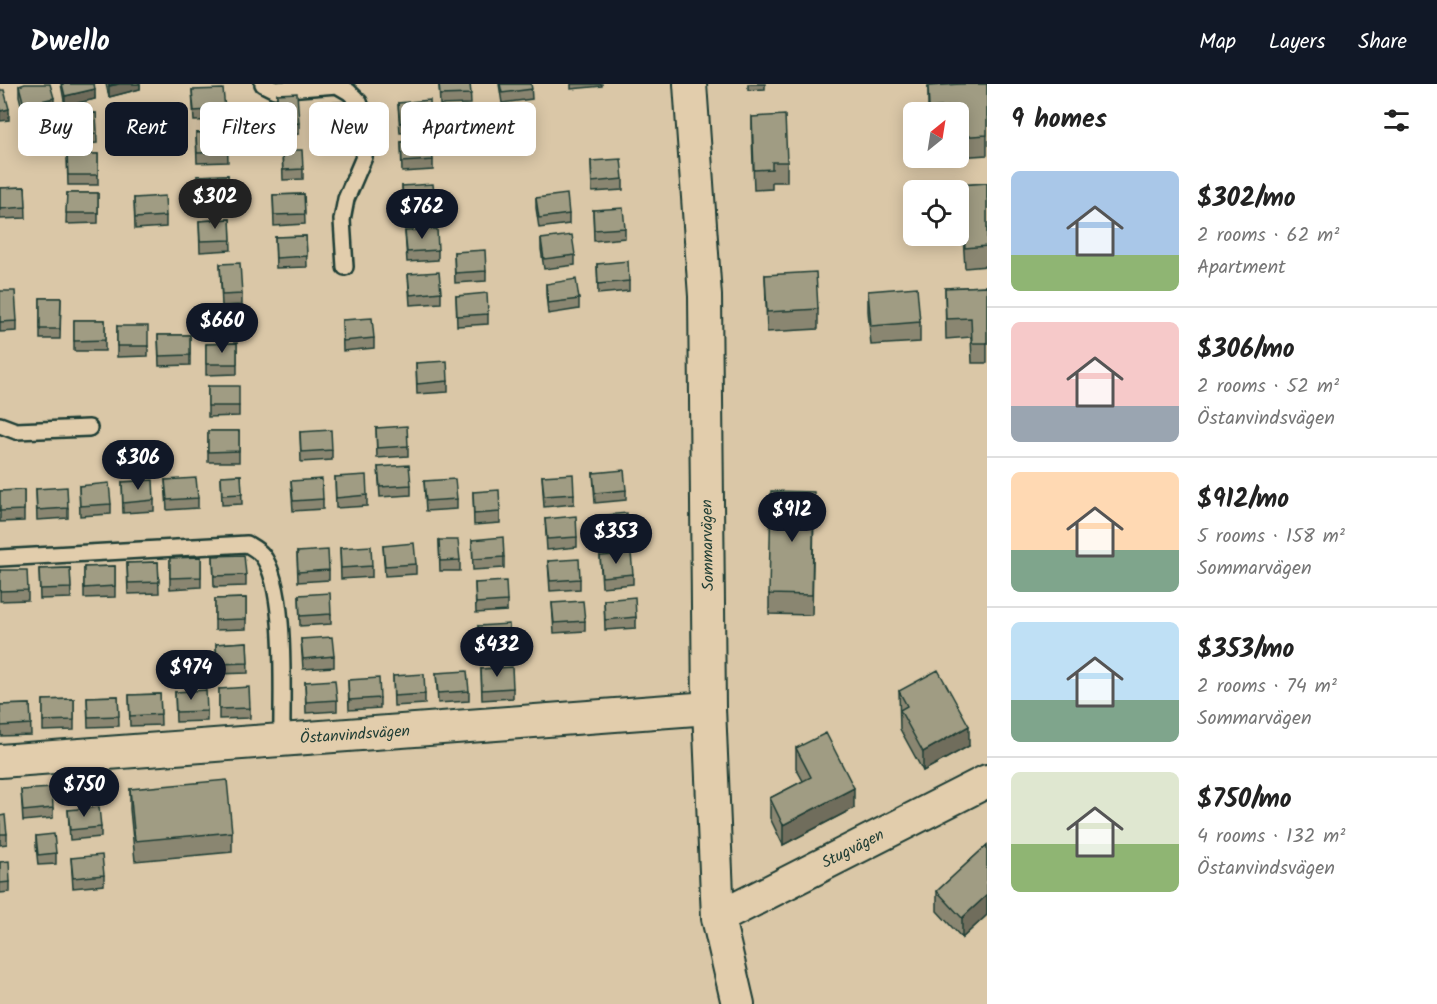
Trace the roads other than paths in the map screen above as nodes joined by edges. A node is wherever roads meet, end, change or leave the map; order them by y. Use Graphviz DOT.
graph roads {
  1 [pos="263,84"];
  2 [pos="690,84"];
  3 [pos="345,267"];
  4 [pos="0,425"];
  5 [pos="89,428"];
  6 [pos="0,558"];
  7 [pos="709,708"];
  8 [pos="282,740"];
  9 [pos="0,761"];
  10 [pos="987,781"];
  11 [pos="718,918"];
  12 [pos="738,1004"];
  1 -- 3 [label="lane"];
  2 -- 7 [label="street, Sommarvägen"];
  4 -- 5 [label="lane"];
  6 -- 8 [label="lane"];
  7 -- 8 [label="street, Östanvindsvägen"];
  7 -- 11 [label="street, Sommarvägen"];
  8 -- 9 [label="street, Östanvindsvägen"];
  10 -- 11 [label="street, Stugvägen"];
  11 -- 12 [label="street, Sommarvägen"];
}
